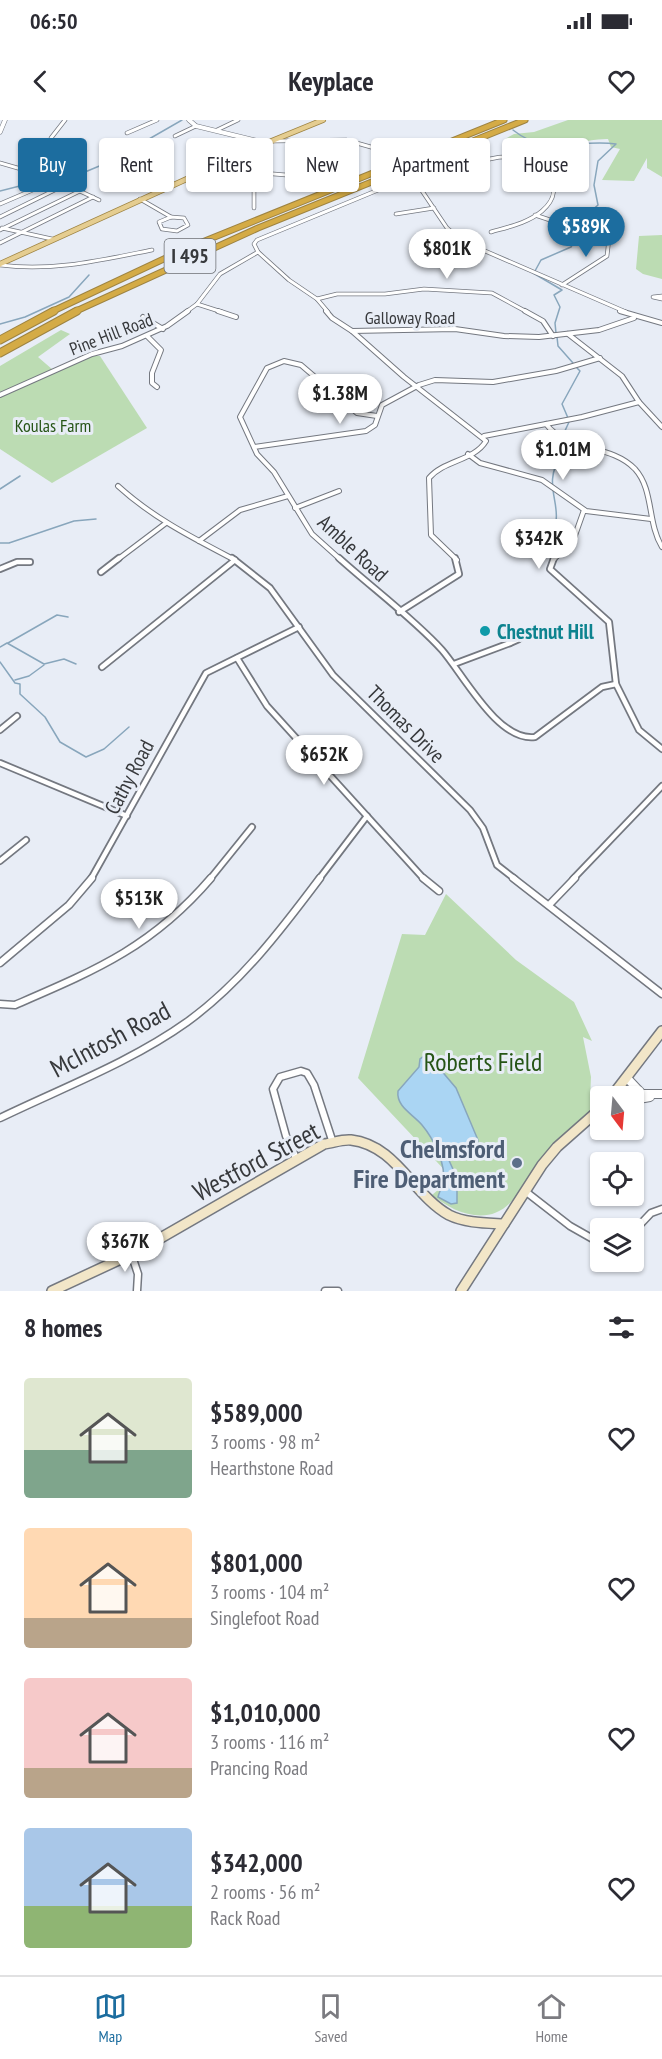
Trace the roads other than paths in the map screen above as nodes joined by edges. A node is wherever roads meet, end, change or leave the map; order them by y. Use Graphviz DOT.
graph roads {
  1 [pos="5,120"];
  2 [pos="65,120"];
  3 [pos="157,120"];
  4 [pos="189,120"];
  5 [pos="238,120"];
  6 [pos="323,120"];
  7 [pos="504,120"];
  8 [pos="525,120"];
  9 [pos="196,126"];
  10 [pos="217,130"];
  11 [pos="0,132"];
  12 [pos="127,133"];
  13 [pos="175,136"];
  14 [pos="51,138"];
  15 [pos="250,138"];
  16 [pos="273,140"];
  17 [pos="273,142"];
  18 [pos="371,145"];
  19 [pos="0,164"];
  20 [pos="18,169"];
  21 [pos="186,178"];
  22 [pos="26,192"];
  23 [pos="52,192"];
  24 [pos="78,192"];
  25 [pos="82,192"];
  26 [pos="254,192"];
  27 [pos="373,192"];
  28 [pos="423,192"];
  29 [pos="552,192"];
  30 [pos="93,197"];
  31 [pos="140,199"];
  32 [pos="99,200"];
  33 [pos="0,204"];
  34 [pos="254,208"];
  35 [pos="434,208"];
  36 [pos="396,214"];
  37 [pos="535,215"];
  38 [pos="0,217"];
  39 [pos="171,217"];
  40 [pos="1,228"];
  41 [pos="491,232"];
  42 [pos="21,233"];
  43 [pos="52,239"];
  44 [pos="0,243"];
  45 [pos="152,250"];
  46 [pos="258,252"];
  47 [pos="0,264"];
  48 [pos="562,285"];
  49 [pos="317,299"];
  50 [pos="197,304"];
  51 [pos="143,317"];
  52 [pos="236,317"];
  53 [pos="635,317"];
  54 [pos="662,323"];
  55 [pos="163,328"];
  56 [pos="352,331"];
  57 [pos="568,334"];
  58 [pos="147,336"];
  59 [pos="553,336"];
  60 [pos="0,340"];
  61 [pos="0,353"];
  62 [pos="600,358"];
  63 [pos="157,387"];
  64 [pos="417,387"];
  65 [pos="0,395"];
  66 [pos="639,402"];
  67 [pos="377,416"];
  68 [pos="546,424"];
  69 [pos="662,427"];
  70 [pos="483,436"];
  71 [pos="254,447"];
  72 [pos="468,454"];
  73 [pos="118,486"];
  74 [pos="339,491"];
  75 [pos="288,496"];
  76 [pos="295,508"];
  77 [pos="584,510"];
  78 [pos="651,519"];
  79 [pos="166,523"];
  80 [pos="660,538"];
  81 [pos="199,541"];
  82 [pos="662,547"];
  83 [pos="235,560"];
  84 [pos="30,562"];
  85 [pos="0,569"];
  86 [pos="101,572"];
  87 [pos="399,612"];
  88 [pos="299,627"];
  89 [pos="510,644"];
  90 [pos="237,658"];
  91 [pos="454,664"];
  92 [pos="102,667"];
  93 [pos="616,684"];
  94 [pos="17,716"];
  95 [pos="0,730"];
  96 [pos="662,749"];
  97 [pos="0,763"];
  98 [pos="662,786"];
  99 [pos="127,816"];
  100 [pos="367,816"];
  101 [pos="252,827"];
  102 [pos="26,840"];
  103 [pos="0,861"];
  104 [pos="439,891"];
  105 [pos="549,904"];
  106 [pos="0,963"];
  107 [pos="662,994"];
  108 [pos="0,1004"];
  109 [pos="662,1031"];
  110 [pos="627,1078"];
  111 [pos="620,1086"];
  112 [pos="662,1094"];
  113 [pos="644,1098"];
  114 [pos="0,1118"];
  115 [pos="590,1118"];
  116 [pos="333,1143"];
  117 [pos="296,1158"];
  118 [pos="525,1191"];
  119 [pos="662,1209"];
  120 [pos="644,1221"];
  121 [pos="504,1224"];
  122 [pos="590,1237"];
  123 [pos="132,1253"];
  124 [pos="52,1291"];
  125 [pos="137,1291"];
  126 [pos="325,1291"];
  127 [pos="338,1291"];
  128 [pos="461,1291"];
  1 -- 11 [label="street"];
  2 -- 14 [label="street"];
  3 -- 12 [label="street"];
  4 -- 9 [label="street"];
  5 -- 10 [label="street"];
  6 -- 16 [label="main road"];
  7 -- 60 [label="highway, I 495"];
  8 -- 61 [label="highway, I 495"];
  9 -- 10 [label="street"];
  9 -- 13 [label="street"];
  10 -- 15 [label="street"];
  17 -- 18 [label="street"];
  19 -- 20 [label="street"];
  21 -- 31 [label="main road"];
  22 -- 33 [label="street"];
  23 -- 38 [label="street"];
  24 -- 40 [label="street"];
  25 -- 30 [label="street"];
  26 -- 34 [label="street"];
  27 -- 46 [label="street, Pine Hill Road"];
  28 -- 35 [label="street"];
  29 -- 37 [label="street"];
  30 -- 32 [label="street"];
  30 -- 42 [label="street"];
  31 -- 39 [label="street"];
  31 -- 43 [label="main road"];
  35 -- 36 [label="street"];
  35 -- 48 [label="street"];
  37 -- 41 [label="street"];
  37 -- 48 [label="street"];
  39 -- 39 [label="street"];
  40 -- 42 [label="street"];
  42 -- 43 [label="street"];
  42 -- 44 [label="street"];
  43 -- 47 [label="main road"];
  45 -- 47 [label="street"];
  46 -- 49 [label="street, Galloway Road"];
  46 -- 50 [label="street, Pine Hill Road"];
  48 -- 53 [label="street"];
  49 -- 56 [label="street, Galloway Road"];
  49 -- 59 [label="street"];
  50 -- 52 [label="street"];
  50 -- 55 [label="street, Pine Hill Road"];
  51 -- 55 [label="street"];
  53 -- 54 [label="street"];
  53 -- 57 [label="street, Galloway Road"];
  55 -- 58 [label="street, Pine Hill Road"];
  56 -- 59 [label="street, Galloway Road"];
  56 -- 64 [label="street"];
  57 -- 59 [label="street, Galloway Road"];
  57 -- 62 [label="street"];
  58 -- 63 [label="street"];
  58 -- 65 [label="street, Pine Hill Road"];
  62 -- 64 [label="street"];
  62 -- 66 [label="street"];
  64 -- 67 [label="street"];
  64 -- 70 [label="street"];
  66 -- 68 [label="street"];
  66 -- 69 [label="street"];
  67 -- 71 [label="street"];
  67 -- 71 [label="street, Amble Road"];
  68 -- 70 [label="street"];
  68 -- 78 [label="street"];
  70 -- 72 [label="street"];
  71 -- 75 [label="street, Amble Road"];
  72 -- 77 [label="street"];
  72 -- 87 [label="street"];
  73 -- 79 [label="street, Thomas Drive"];
  74 -- 76 [label="street"];
  75 -- 76 [label="street, Amble Road"];
  75 -- 81 [label="street"];
  76 -- 87 [label="street, Amble Road"];
  77 -- 78 [label="street"];
  77 -- 93 [label="street"];
  78 -- 80 [label="street"];
  79 -- 81 [label="street, Thomas Drive"];
  79 -- 86 [label="street"];
  80 -- 82 [label="street"];
  81 -- 83 [label="street, Thomas Drive"];
  83 -- 88 [label="street, Thomas Drive"];
  83 -- 92 [label="street"];
  84 -- 85 [label="street"];
  87 -- 91 [label="street, Amble Road"];
  88 -- 90 [label="street, Cathy Road"];
  88 -- 105 [label="street, Thomas Drive"];
  89 -- 91 [label="street"];
  90 -- 99 [label="street, Cathy Road"];
  90 -- 100 [label="street"];
  91 -- 93 [label="street, Amble Road"];
  93 -- 96 [label="street"];
  94 -- 95 [label="street"];
  97 -- 99 [label="street"];
  98 -- 105 [label="street"];
  99 -- 106 [label="street, Cathy Road"];
  100 -- 104 [label="street"];
  100 -- 114 [label="street, McIntosh Road"];
  101 -- 108 [label="street"];
  102 -- 103 [label="street"];
  105 -- 107 [label="street, Thomas Drive"];
  109 -- 110 [label="main road"];
  110 -- 111 [label="main road"];
  110 -- 112 [label="street"];
  112 -- 113 [label="street"];
  115 -- 118 [label="main road"];
  116 -- 117 [label="main road, Westford Street"];
  116 -- 117 [label="street"];
  116 -- 121 [label="main road, Westford Street"];
  117 -- 123 [label="main road, Westford Street"];
  118 -- 121 [label="main road"];
  118 -- 122 [label="street"];
  119 -- 120 [label="street"];
  121 -- 128 [label="main road"];
  123 -- 124 [label="main road, Westford Street"];
  123 -- 125 [label="street"];
  126 -- 127 [label="street"];
}
